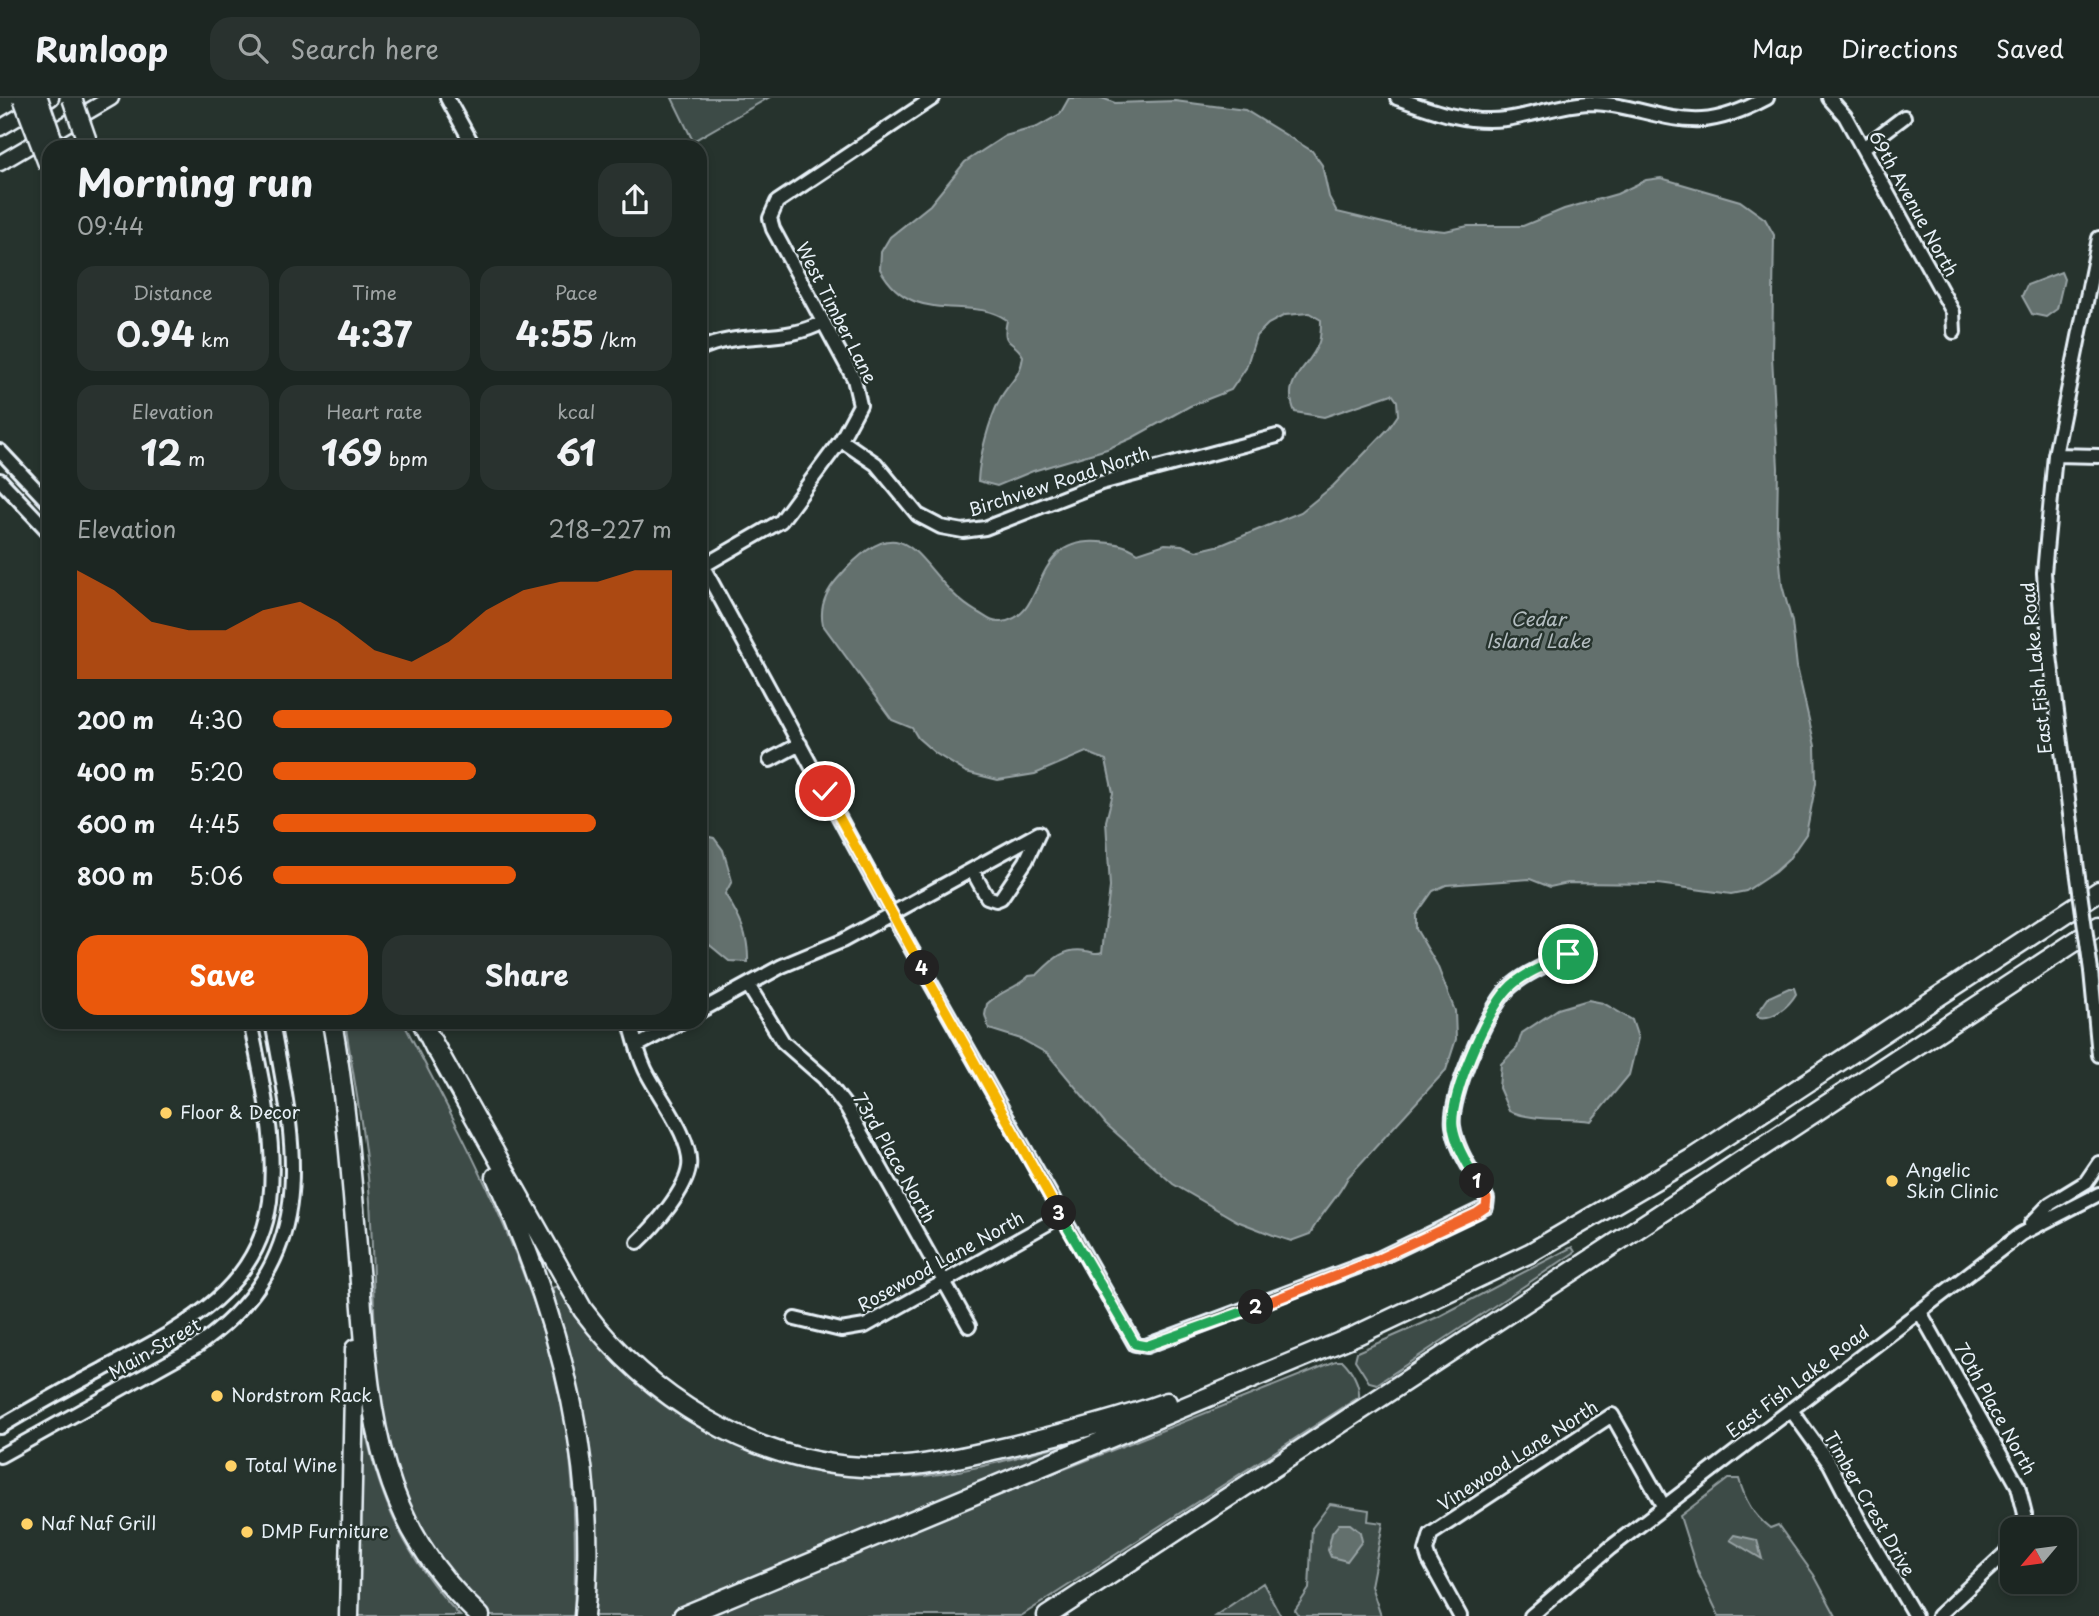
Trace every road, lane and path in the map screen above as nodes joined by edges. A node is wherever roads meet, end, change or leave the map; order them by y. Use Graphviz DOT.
graph roads {
  1 [pos="23,98"];
  2 [pos="38,98"];
  3 [pos="51,98"];
  4 [pos="72,98"];
  5 [pos="85,98"];
  6 [pos="111,98"];
  7 [pos="447,98"];
  8 [pos="933,98"];
  9 [pos="1397,98"];
  10 [pos="1767,98"];
  11 [pos="1829,98"];
  12 [pos="1904,117"];
  13 [pos="0,128"];
  14 [pos="53,140"];
  15 [pos="87,140"];
  16 [pos="96,140"];
  17 [pos="470,140"];
  18 [pos="42,148"];
  19 [pos="1863,148"];
  20 [pos="0,163"];
  21 [pos="2099,238"];
  22 [pos="823,322"];
  23 [pos="1954,332"];
  24 [pos="707,347"];
  25 [pos="1277,436"];
  26 [pos="841,440"];
  27 [pos="0,451"];
  28 [pos="2055,455"];
  29 [pos="2099,456"];
  30 [pos="0,480"];
  31 [pos="42,496"];
  32 [pos="42,525"];
  33 [pos="707,561"];
  34 [pos="707,575"];
  35 [pos="800,744"];
  36 [pos="770,760"];
  37 [pos="972,870"];
  38 [pos="2099,891"];
  39 [pos="891,913"];
  40 [pos="2099,926"];
  41 [pos="1568,954"];
  42 [pos="748,985"];
  43 [pos="707,1007"];
  44 [pos="252,1029"];
  45 [pos="273,1029"];
  46 [pos="333,1029"];
  47 [pos="426,1029"];
  48 [pos="632,1029"];
  49 [pos="668,1029"];
  50 [pos="432,1041"];
  51 [pos="637,1046"];
  52 [pos="2099,1055"];
  53 [pos="2099,1163"];
  54 [pos="351,1174"];
  55 [pos="2099,1194"];
  56 [pos="1061,1216"];
  57 [pos="2021,1234"];
  58 [pos="638,1242"];
  59 [pos="944,1282"];
  60 [pos="1920,1312"];
  61 [pos="795,1319"];
  62 [pos="970,1326"];
  63 [pos="1287,1364"];
  64 [pos="1791,1410"];
  65 [pos="0,1427"];
  66 [pos="0,1456"];
  67 [pos="1664,1507"];
  68 [pos="2024,1517"];
  69 [pos="2000,1558"];
  70 [pos="349,1616"];
  71 [pos="480,1616"];
  72 [pos="584,1616"];
  73 [pos="683,1616"];
  74 [pos="1047,1616"];
  75 [pos="1460,1616"];
  76 [pos="1531,1616"];
  77 [pos="1915,1616"];
  78 [pos="1938,1616"];
  1 -- 18 [label="highway, bridge"];
  2 -- 14 [label="highway, bridge"];
  3 -- 13 [label="main road"];
  4 -- 15 [label="highway, bridge"];
  5 -- 16 [label="highway"];
  6 -- 20 [label="main road"];
  7 -- 17 [label="street"];
  8 -- 22 [label="street, West Timber Lane"];
  9 -- 10 [label="street"];
  11 -- 19 [label="street, 69th Avenue North"];
  12 -- 19 [label="street"];
  19 -- 23 [label="street, 69th Avenue North"];
  21 -- 28 [label="street, East Fish Lake Road"];
  22 -- 24 [label="street"];
  22 -- 26 [label="street, West Timber Lane"];
  25 -- 26 [label="street, Birchview Road North"];
  26 -- 33 [label="street, West Timber Lane"];
  27 -- 31 [label="street"];
  28 -- 29 [label="street"];
  28 -- 52 [label="street, East Fish Lake Road, bridge"];
  30 -- 32 [label="street"];
  34 -- 35 [label="street"];
  35 -- 36 [label="street"];
  35 -- 39 [label="street"];
  37 -- 37 [label="street"];
  37 -- 39 [label="street"];
  38 -- 63 [label="highway"];
  39 -- 42 [label="street"];
  39 -- 56 [label="street"];
  40 -- 74 [label="highway"];
  41 -- 56 [label="street"];
  42 -- 43 [label="street"];
  42 -- 59 [label="street, 73rd Place North"];
  44 -- 65 [label="street, Main Street"];
  45 -- 66 [label="street, Main Street"];
  46 -- 54 [label="highway"];
  47 -- 50 [label="highway"];
  48 -- 51 [label="street"];
  49 -- 51 [label="street"];
  50 -- 63 [label="highway"];
  50 -- 72 [label="highway"];
  51 -- 58 [label="street"];
  53 -- 57 [label="street"];
  54 -- 70 [label="highway"];
  54 -- 71 [label="highway"];
  55 -- 57 [label="street, East Fish Lake Road"];
  56 -- 59 [label="street, Rosewood Lane North"];
  57 -- 60 [label="street, East Fish Lake Road"];
  59 -- 61 [label="street, Rosewood Lane North"];
  59 -- 62 [label="street, 73rd Place North"];
  60 -- 64 [label="street, East Fish Lake Road"];
  60 -- 68 [label="street, 70th Place North"];
  63 -- 73 [label="highway"];
  64 -- 67 [label="street, East Fish Lake Road"];
  64 -- 77 [label="street, Timber Crest Drive"];
  67 -- 75 [label="street, Vinewood Lane North"];
  67 -- 76 [label="street, East Fish Lake Road"];
  69 -- 78 [label="street"];
}
